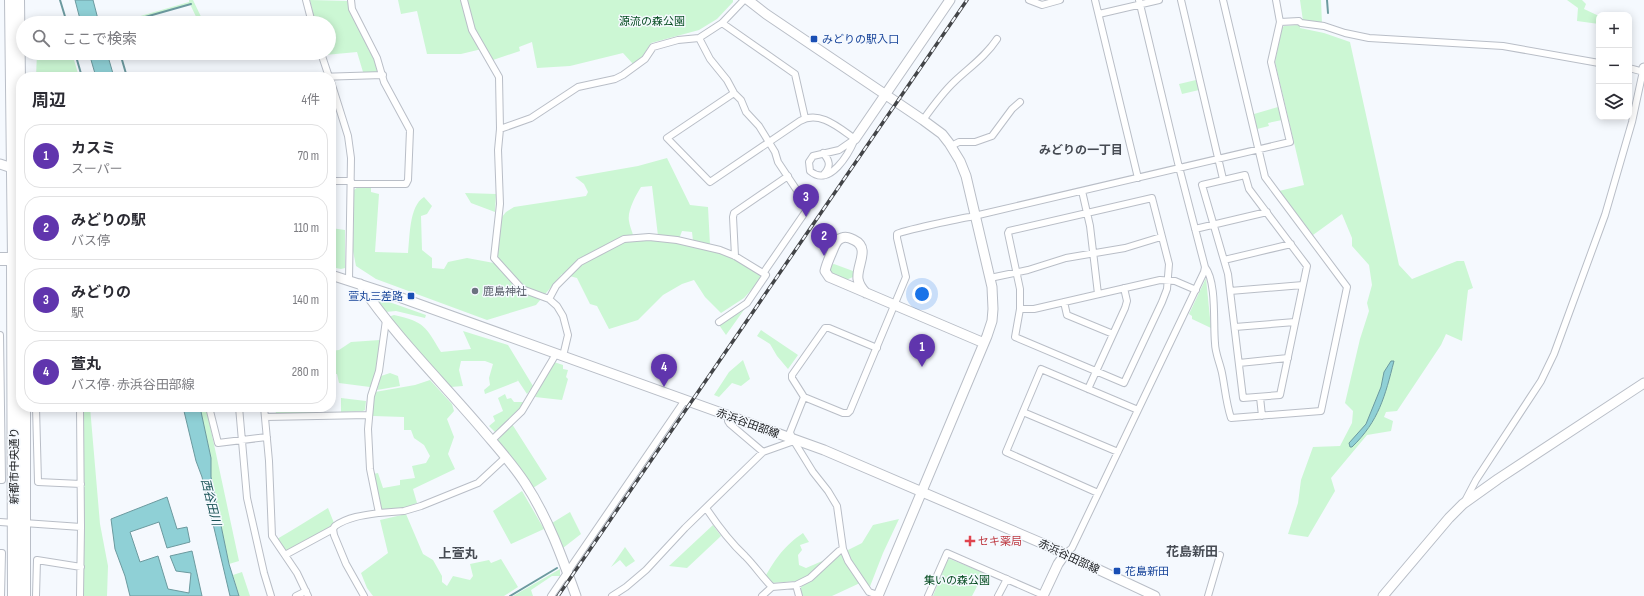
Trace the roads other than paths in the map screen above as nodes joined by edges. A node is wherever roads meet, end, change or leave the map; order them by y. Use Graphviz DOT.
graph roads {
  1 [pos="10,0"];
  2 [pos="19,0"];
  3 [pos="306,0"];
  4 [pos="351,0"];
  5 [pos="464,0"];
  6 [pos="744,0"];
  7 [pos="748,0"];
  8 [pos="950,0"];
  9 [pos="1029,0"];
  10 [pos="1060,0"];
  11 [pos="1095,0"];
  12 [pos="1159,0"];
  13 [pos="1181,0"];
  14 [pos="1222,0"];
  15 [pos="1276,0"];
  16 [pos="1139,2"];
  17 [pos="1099,14"];
  18 [pos="19,16"];
  19 [pos="310,16"];
  20 [pos="1280,22"];
  21 [pos="722,23"];
  22 [pos="698,38"];
  23 [pos="997,39"];
  24 [pos="20,60"];
  25 [pos="324,60"];
  26 [pos="1596,62"];
  27 [pos="1632,68"];
  28 [pos="1644,70"];
  29 [pos="20,72"];
  30 [pos="328,72"];
  31 [pos="382,75"];
  32 [pos="336,78"];
  33 [pos="734,93"];
  34 [pos="885,94"];
  35 [pos="336,97"];
  36 [pos="1020,102"];
  37 [pos="805,118"];
  38 [pos="923,120"];
  39 [pos="500,130"];
  40 [pos="855,139"];
  41 [pos="769,142"];
  42 [pos="951,146"];
  43 [pos="1258,150"];
  44 [pos="823,153"];
  45 [pos="1219,159"];
  46 [pos="0,164"];
  47 [pos="10,167"];
  48 [pos="1179,168"];
  49 [pos="16,169"];
  50 [pos="824,174"];
  51 [pos="788,176"];
  52 [pos="1138,178"];
  53 [pos="1223,180"];
  54 [pos="336,181"];
  55 [pos="351,182"];
  56 [pos="1082,191"];
  57 [pos="1086,212"];
  58 [pos="1266,212"];
  59 [pos="975,216"];
  60 [pos="1214,225"];
  61 [pos="1195,229"];
  62 [pos="1161,238"];
  63 [pos="1291,244"];
  64 [pos="16,246"];
  65 [pos="1092,254"];
  66 [pos="735,256"];
  67 [pos="0,259"];
  68 [pos="16,259"];
  69 [pos="1224,260"];
  70 [pos="1205,267"];
  71 [pos="764,272"];
  72 [pos="1018,273"];
  73 [pos="336,276"];
  74 [pos="858,278"];
  75 [pos="990,278"];
  76 [pos="349,280"];
  77 [pos="1168,280"];
  78 [pos="360,284"];
  79 [pos="845,284"];
  80 [pos="1303,285"];
  81 [pos="1124,288"];
  82 [pos="1196,290"];
  83 [pos="1230,291"];
  84 [pos="866,293"];
  85 [pos="1098,294"];
  86 [pos="549,299"];
  87 [pos="1064,302"];
  88 [pos="895,305"];
  89 [pos="1020,309"];
  90 [pos="386,320"];
  91 [pos="719,322"];
  92 [pos="1295,322"];
  93 [pos="1235,327"];
  94 [pos="1113,334"];
  95 [pos="0,336"];
  96 [pos="984,343"];
  97 [pos="877,348"];
  98 [pos="559,355"];
  99 [pos="1288,358"];
  100 [pos="1239,363"];
  101 [pos="1096,370"];
  102 [pos="1644,383"];
  103 [pos="1088,389"];
  104 [pos="1260,396"];
  105 [pos="804,397"];
  106 [pos="686,400"];
  107 [pos="1138,410"];
  108 [pos="18,412"];
  109 [pos="24,412"];
  110 [pos="36,412"];
  111 [pos="80,412"];
  112 [pos="210,412"];
  113 [pos="239,412"];
  114 [pos="264,412"];
  115 [pos="1023,412"];
  116 [pos="369,415"];
  117 [pos="729,416"];
  118 [pos="1262,416"];
  119 [pos="265,417"];
  120 [pos="267,437"];
  121 [pos="242,440"];
  122 [pos="492,440"];
  123 [pos="793,440"];
  124 [pos="763,452"];
  125 [pos="1118,452"];
  126 [pos="506,457"];
  127 [pos="0,480"];
  128 [pos="81,484"];
  129 [pos="922,491"];
  130 [pos="1098,493"];
  131 [pos="1463,504"];
  132 [pos="706,508"];
  133 [pos="379,513"];
  134 [pos="0,522"];
  135 [pos="19,523"];
  136 [pos="81,527"];
  137 [pos="333,529"];
  138 [pos="843,549"];
  139 [pos="0,553"];
  140 [pos="1065,554"];
  141 [pos="285,555"];
  142 [pos="1220,555"];
  143 [pos="81,567"];
  144 [pos="568,573"];
  145 [pos="1007,579"];
  146 [pos="796,584"];
  147 [pos="772,587"];
  148 [pos="307,594"];
  149 [pos="1,596"];
  150 [pos="14,596"];
  151 [pos="24,596"];
  152 [pos="36,596"];
  153 [pos="80,596"];
  154 [pos="271,596"];
  155 [pos="296,596"];
  156 [pos="364,596"];
  157 [pos="551,596"];
  158 [pos="576,596"];
  159 [pos="612,596"];
  160 [pos="762,596"];
  161 [pos="799,596"];
  162 [pos="878,596"];
  163 [pos="928,596"];
  164 [pos="998,596"];
  165 [pos="1043,596"];
  166 [pos="1155,596"];
  167 [pos="1208,596"];
  168 [pos="1383,596"];
  1 -- 47 [label="main road, 新都市中央通り"];
  2 -- 18 [label="main road"];
  3 -- 19 [label="street"];
  4 -- 31 [label="street"];
  5 -- 39 [label="street"];
  6 -- 21 [label="street"];
  7 -- 34 [label="street"];
  8 -- 34 [label="street"];
  9 -- 10 [label="street"];
  11 -- 17 [label="street"];
  12 -- 16 [label="street"];
  13 -- 45 [label="street"];
  14 -- 43 [label="street"];
  15 -- 20 [label="street"];
  16 -- 17 [label="street"];
  16 -- 48 [label="street"];
  17 -- 52 [label="street"];
  20 -- 26 [label="street"];
  20 -- 43 [label="street"];
  21 -- 22 [label="street"];
  21 -- 37 [label="street"];
  22 -- 33 [label="street"];
  22 -- 39 [label="street"];
  23 -- 38 [label="street"];
  24 -- 29 [label="main road"];
  25 -- 30 [label="street"];
  27 -- 28 [label="street"];
  28 -- 131 [label="street"];
  31 -- 32 [label="street"];
  31 -- 55 [label="street"];
  33 -- 41 [label="street"];
  33 -- 41 [label="street"];
  34 -- 38 [label="street"];
  34 -- 40 [label="street"];
  35 -- 55 [label="street"];
  36 -- 42 [label="street"];
  37 -- 40 [label="street"];
  37 -- 41 [label="street"];
  38 -- 42 [label="street"];
  39 -- 86 [label="street"];
  40 -- 44 [label="street"];
  40 -- 50 [label="street"];
  41 -- 51 [label="street"];
  42 -- 59 [label="street"];
  43 -- 45 [label="street"];
  43 -- 118 [label="street"];
  44 -- 50 [label="street"];
  44 -- 50 [label="street"];
  45 -- 48 [label="street"];
  45 -- 53 [label="street"];
  46 -- 47 [label="street"];
  47 -- 49 [label="street"];
  47 -- 64 [label="main road, 新都市中央通り"];
  48 -- 52 [label="street"];
  48 -- 61 [label="street"];
  51 -- 66 [label="street"];
  51 -- 71 [label="street"];
  52 -- 56 [label="street"];
  53 -- 58 [label="street"];
  53 -- 60 [label="street"];
  54 -- 55 [label="street"];
  55 -- 76 [label="street"];
  56 -- 57 [label="street"];
  56 -- 59 [label="street"];
  57 -- 62 [label="street"];
  57 -- 65 [label="street"];
  57 -- 72 [label="street"];
  58 -- 60 [label="street"];
  58 -- 63 [label="street"];
  59 -- 75 [label="street"];
  59 -- 88 [label="street"];
  60 -- 61 [label="street"];
  60 -- 69 [label="street"];
  61 -- 70 [label="street"];
  62 -- 65 [label="street"];
  62 -- 77 [label="street"];
  63 -- 69 [label="street"];
  63 -- 80 [label="street"];
  65 -- 72 [label="street"];
  65 -- 85 [label="street"];
  66 -- 71 [label="street"];
  66 -- 86 [label="street"];
  67 -- 68 [label="highway"];
  69 -- 83 [label="street"];
  70 -- 82 [label="street"];
  70 -- 118 [label="street"];
  71 -- 91 [label="street"];
  72 -- 75 [label="street"];
  72 -- 89 [label="street"];
  73 -- 76 [label="street, 赤浜谷田部線"];
  74 -- 79 [label="street"];
  74 -- 79 [label="street"];
  74 -- 84 [label="street"];
  75 -- 96 [label="street"];
  76 -- 78 [label="street, 赤浜谷田部線"];
  77 -- 81 [label="street"];
  77 -- 82 [label="street"];
  77 -- 101 [label="street"];
  78 -- 90 [label="street"];
  78 -- 98 [label="street, 赤浜谷田部線"];
  79 -- 84 [label="street"];
  80 -- 83 [label="street"];
  80 -- 92 [label="street"];
  81 -- 85 [label="street"];
  81 -- 94 [label="street"];
  82 -- 107 [label="street"];
  83 -- 93 [label="street"];
  84 -- 88 [label="street"];
  85 -- 87 [label="street"];
  86 -- 98 [label="street"];
  87 -- 89 [label="street"];
  87 -- 94 [label="street"];
  88 -- 96 [label="street"];
  88 -- 97 [label="street"];
  89 -- 101 [label="street"];
  90 -- 116 [label="street"];
  90 -- 122 [label="street"];
  92 -- 93 [label="street"];
  92 -- 99 [label="street"];
  93 -- 100 [label="street"];
  94 -- 101 [label="street"];
  95 -- 127 [label="street"];
  96 -- 129 [label="street"];
  97 -- 105 [label="street"];
  97 -- 105 [label="street"];
  98 -- 106 [label="street, 赤浜谷田部線"];
  98 -- 122 [label="street"];
  99 -- 100 [label="street"];
  99 -- 104 [label="street"];
  100 -- 104 [label="street"];
  101 -- 103 [label="street"];
  102 -- 131 [label="street"];
  103 -- 107 [label="street"];
  103 -- 115 [label="street"];
  104 -- 118 [label="street"];
  105 -- 123 [label="street"];
  106 -- 117 [label="street, 赤浜谷田部線"];
  106 -- 144 [label="street"];
  107 -- 125 [label="street"];
  108 -- 135 [label="highway, 新都市中央通り"];
  109 -- 135 [label="highway, 新都市中央通り"];
  110 -- 128 [label="street"];
  111 -- 128 [label="street"];
  112 -- 121 [label="street"];
  113 -- 121 [label="street"];
  114 -- 119 [label="street"];
  115 -- 125 [label="street"];
  115 -- 130 [label="street"];
  116 -- 119 [label="street"];
  116 -- 133 [label="street"];
  117 -- 123 [label="street, 赤浜谷田部線"];
  117 -- 124 [label="street"];
  119 -- 120 [label="street"];
  120 -- 121 [label="street"];
  120 -- 141 [label="street"];
  121 -- 154 [label="street"];
  122 -- 126 [label="street"];
  123 -- 124 [label="street"];
  123 -- 129 [label="street, 赤浜谷田部線"];
  123 -- 138 [label="street"];
  124 -- 132 [label="street"];
  125 -- 130 [label="street"];
  126 -- 133 [label="street"];
  126 -- 144 [label="street"];
  128 -- 136 [label="street"];
  129 -- 140 [label="street, 赤浜谷田部線"];
  129 -- 162 [label="street"];
  130 -- 140 [label="street"];
  131 -- 168 [label="street"];
  132 -- 147 [label="street"];
  132 -- 159 [label="street"];
  133 -- 137 [label="street"];
  134 -- 135 [label="street"];
  135 -- 136 [label="street"];
  135 -- 150 [label="highway, 新都市中央通り"];
  135 -- 151 [label="highway, 新都市中央通り"];
  136 -- 143 [label="street"];
  137 -- 141 [label="street"];
  137 -- 156 [label="street"];
  138 -- 146 [label="street"];
  138 -- 162 [label="street"];
  139 -- 149 [label="street"];
  140 -- 165 [label="street"];
  140 -- 166 [label="street, 赤浜谷田部線"];
  141 -- 148 [label="street"];
  142 -- 167 [label="street"];
  143 -- 152 [label="street"];
  143 -- 153 [label="street"];
  144 -- 157 [label="street"];
  144 -- 158 [label="street"];
  145 -- 163 [label="street"];
  145 -- 164 [label="street"];
  145 -- 165 [label="street"];
  146 -- 147 [label="street"];
  146 -- 161 [label="street"];
  147 -- 160 [label="street"];
  148 -- 155 [label="street"];
}
